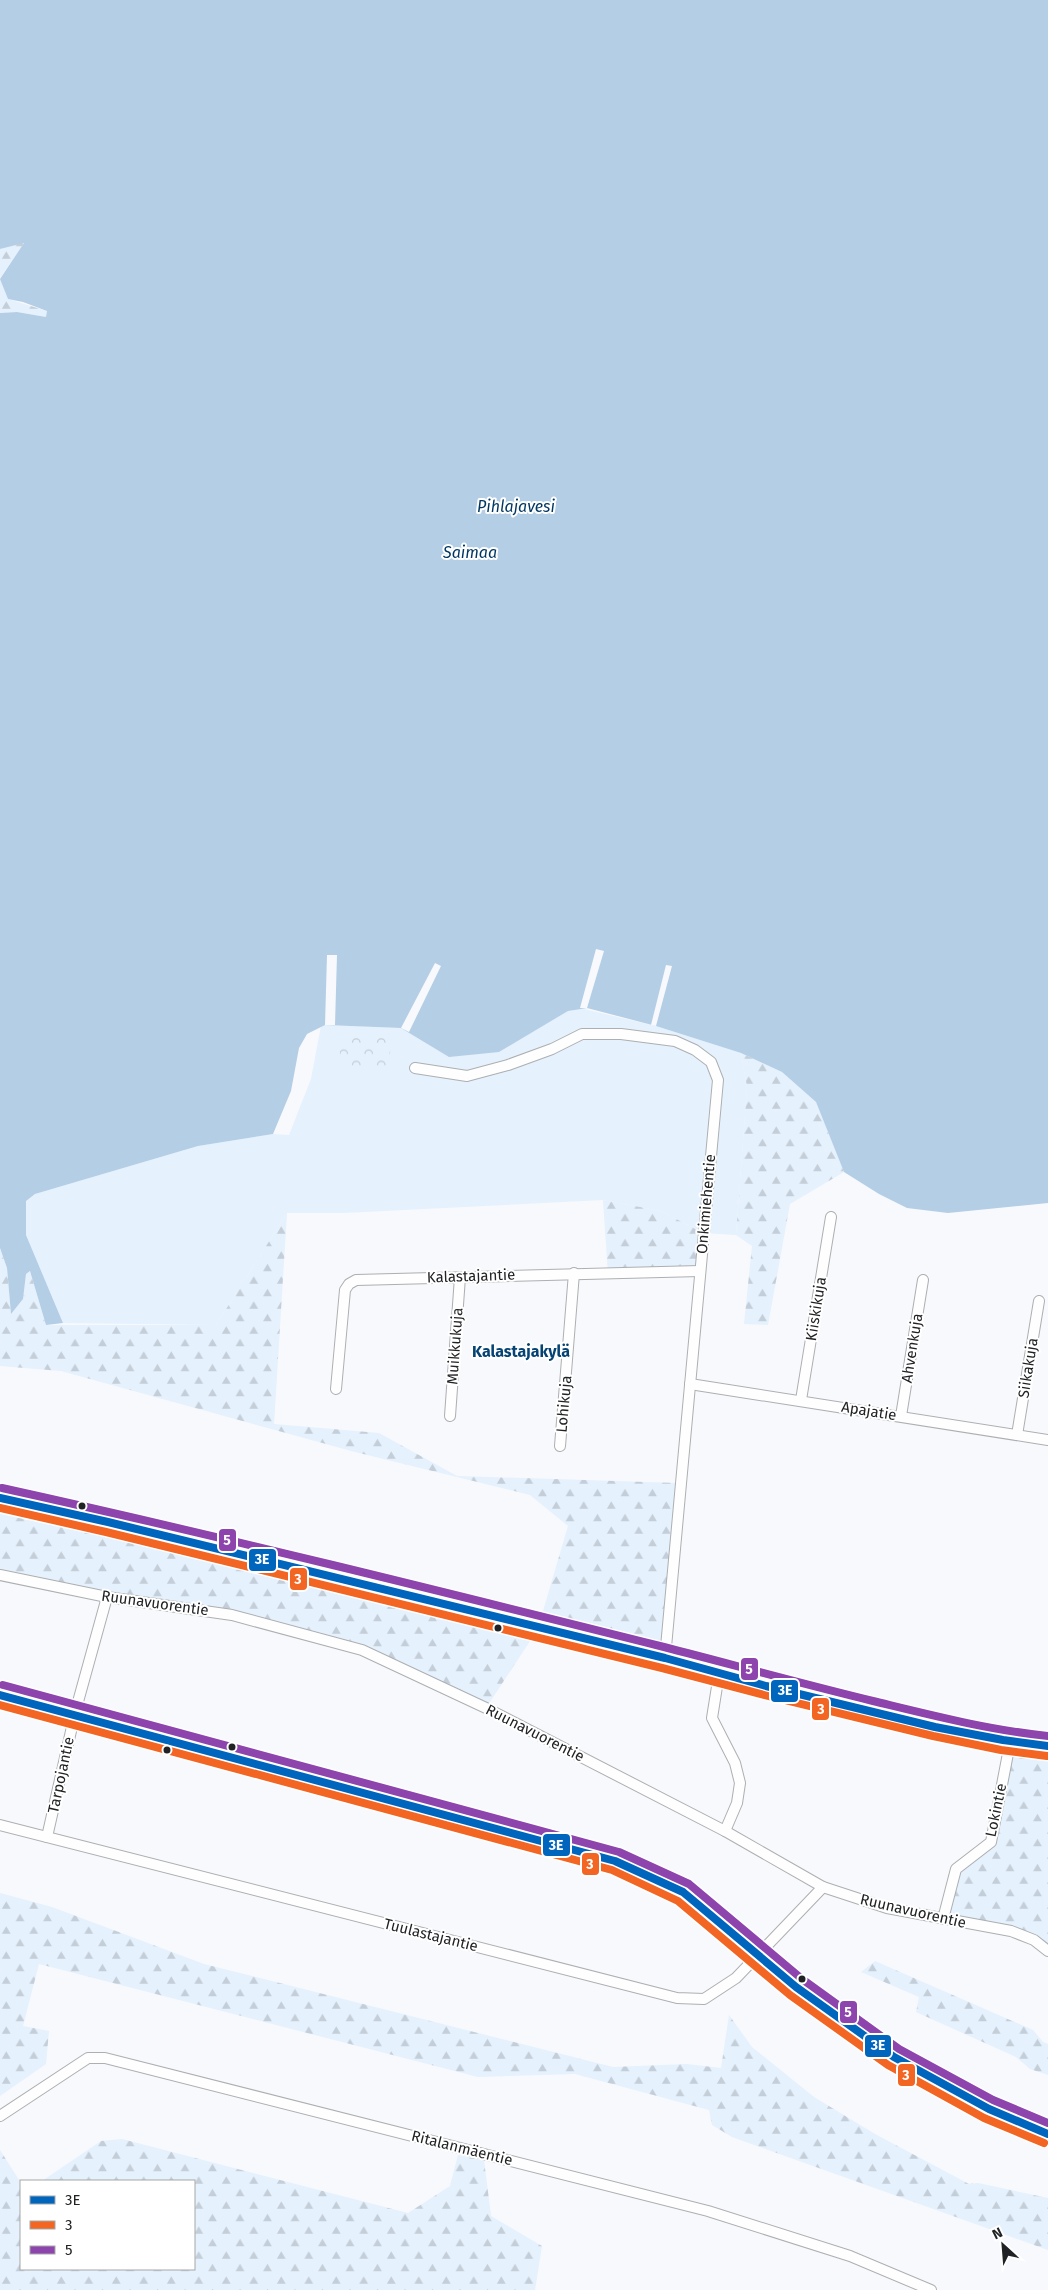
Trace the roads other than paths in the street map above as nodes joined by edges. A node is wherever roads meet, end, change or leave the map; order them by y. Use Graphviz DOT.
graph roads {
  1 [pos="414,1068"];
  2 [pos="831,1217"];
  3 [pos="700,1271"];
  4 [pos="574,1273"];
  5 [pos="460,1277"];
  6 [pos="923,1280"];
  7 [pos="1039,1301"];
  8 [pos="690,1384"];
  9 [pos="336,1389"];
  10 [pos="801,1400"];
  11 [pos="450,1416"];
  12 [pos="901,1416"];
  13 [pos="1017,1435"];
  14 [pos="1048,1440"];
  15 [pos="560,1446"];
  16 [pos="0,1498"];
  17 [pos="0,1575"];
  18 [pos="107,1597"];
  19 [pos="665,1658"];
  20 [pos="720,1674"];
  21 [pos="0,1695"];
  22 [pos="74,1715"];
  23 [pos="1010,1743"];
  24 [pos="1048,1746"];
  25 [pos="0,1825"];
  26 [pos="725,1831"];
  27 [pos="47,1837"];
  28 [pos="823,1887"];
  29 [pos="943,1919"];
  30 [pos="1048,1951"];
  31 [pos="759,1955"];
  32 [pos="0,2116"];
  33 [pos="1048,2134"];
  34 [pos="926,2289"];
  1 -- 3 [label="street, Onkimiehentie"];
  2 -- 10 [label="street, Kiiskikuja"];
  3 -- 4 [label="street, Kalastajantie"];
  3 -- 8 [label="street, Onkimiehentie"];
  4 -- 5 [label="street, Kalastajantie"];
  4 -- 15 [label="street, Lohikuja"];
  5 -- 9 [label="street, Kalastajantie"];
  5 -- 11 [label="street, Muikkukuja"];
  6 -- 12 [label="street, Ahvenkuja"];
  7 -- 13 [label="street, Siikakuja"];
  8 -- 10 [label="street, Apajatie"];
  8 -- 19 [label="street, Onkimiehentie"];
  10 -- 12 [label="street, Apajatie"];
  12 -- 13 [label="street, Apajatie"];
  13 -- 14 [label="street, Apajatie"];
  16 -- 19 [label="street"];
  17 -- 18 [label="street, Ruunavuorentie"];
  18 -- 22 [label="street, Tarpojantie"];
  18 -- 26 [label="street, Ruunavuorentie"];
  19 -- 20 [label="street"];
  20 -- 23 [label="street"];
  20 -- 26 [label="street"];
  21 -- 22 [label="street"];
  22 -- 27 [label="street, Tarpojantie"];
  22 -- 31 [label="street"];
  23 -- 24 [label="street"];
  23 -- 29 [label="street, Lokintie"];
  25 -- 27 [label="street, Tuulastajantie"];
  26 -- 28 [label="street, Ruunavuorentie"];
  27 -- 31 [label="street, Tuulastajantie"];
  28 -- 29 [label="street, Ruunavuorentie"];
  28 -- 31 [label="street, Tuulastajantie"];
  29 -- 30 [label="street, Ruunavuorentie"];
  31 -- 33 [label="street"];
  32 -- 34 [label="street, Ritalanmäentie"];
}
